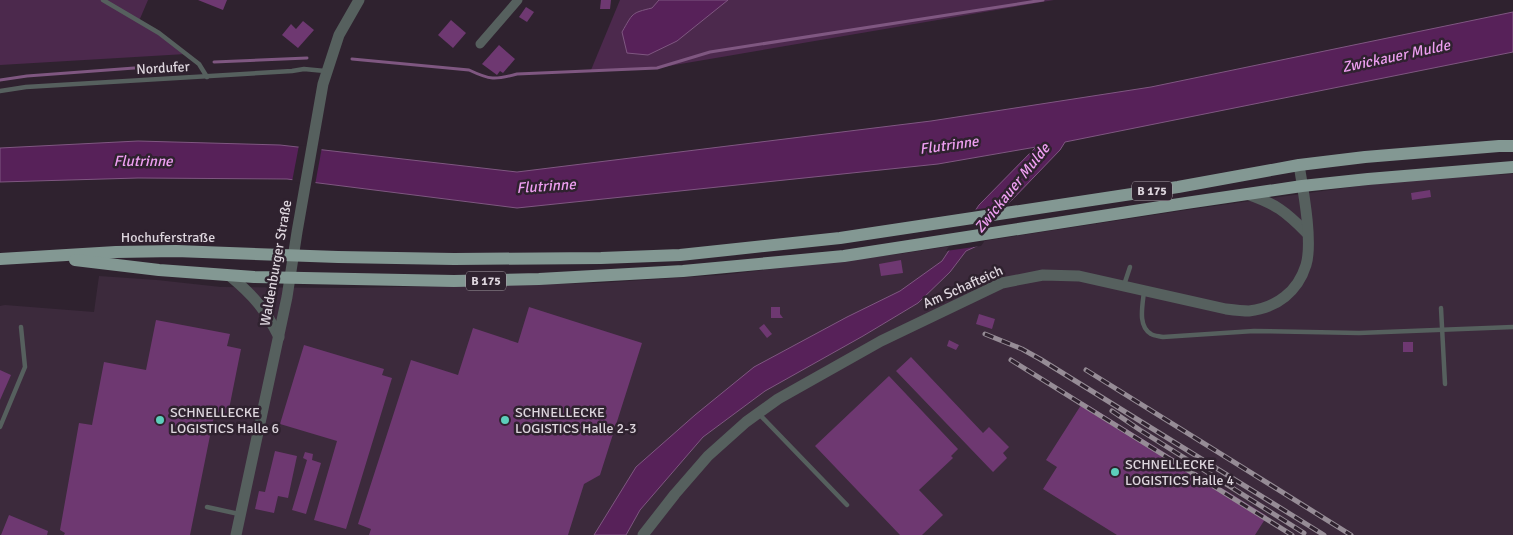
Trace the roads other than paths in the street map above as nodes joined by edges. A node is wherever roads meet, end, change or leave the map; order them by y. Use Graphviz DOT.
graph roads {
  1 [pos="103,0"];
  2 [pos="358,0"];
  3 [pos="518,0"];
  4 [pos="480,44"];
  5 [pos="327,72"];
  6 [pos="207,76"];
  7 [pos="0,91"];
  8 [pos="1513,146"];
  9 [pos="1299,165"];
  10 [pos="1513,167"];
  11 [pos="1302,186"];
  12 [pos="1247,194"];
  13 [pos="1307,233"];
  14 [pos="294,255"];
  15 [pos="43,257"];
  16 [pos="0,260"];
  17 [pos="1130,267"];
  18 [pos="230,276"];
  19 [pos="290,278"];
  20 [pos="1124,286"];
  21 [pos="1144,290"];
  22 [pos="1441,308"];
  23 [pos="1513,326"];
  24 [pos="21,327"];
  25 [pos="1441,330"];
  26 [pos="279,337"];
  27 [pos="1445,384"];
  28 [pos="758,413"];
  29 [pos="0,427"];
  30 [pos="847,504"];
  31 [pos="207,507"];
  32 [pos="240,514"];
  33 [pos="236,535"];
  34 [pos="643,535"];
  1 -- 6 [label="lane"];
  2 -- 5 [label="street, Waldenburger Straße"];
  3 -- 4 [label="street"];
  5 -- 6 [label="lane, Nordufer"];
  5 -- 14 [label="street, Waldenburger Straße"];
  6 -- 7 [label="lane, Nordufer"];
  8 -- 9 [label="main road, B 175"];
  9 -- 11 [label="street, Am Schafteich"];
  9 -- 14 [label="main road, B 175"];
  10 -- 11 [label="main road, B 175"];
  11 -- 12 [label="main road, B 175"];
  11 -- 13 [label="street, Am Schafteich"];
  12 -- 13 [label="street"];
  12 -- 19 [label="main road, B 175"];
  13 -- 21 [label="street, Am Schafteich"];
  14 -- 15 [label="main road, Hochuferstraße / B 175"];
  14 -- 19 [label="street, Waldenburger Straße"];
  15 -- 16 [label="main road, Hochuferstraße / B 175"];
  15 -- 18 [label="main road, Hochuferstraße / B 175"];
  17 -- 20 [label="lane"];
  18 -- 19 [label="main road, Hochuferstraße / B 175"];
  18 -- 26 [label="street"];
  19 -- 26 [label="street, Waldenburger Straße"];
  20 -- 21 [label="street, Am Schafteich"];
  20 -- 28 [label="street, Am Schafteich"];
  21 -- 25 [label="lane"];
  22 -- 25 [label="lane"];
  23 -- 25 [label="lane"];
  24 -- 29 [label="lane"];
  25 -- 27 [label="lane"];
  26 -- 32 [label="street, Waldenburger Straße"];
  28 -- 30 [label="lane"];
  28 -- 34 [label="street, Am Schafteich"];
  31 -- 32 [label="lane"];
  32 -- 33 [label="street, Waldenburger Straße"];
}
